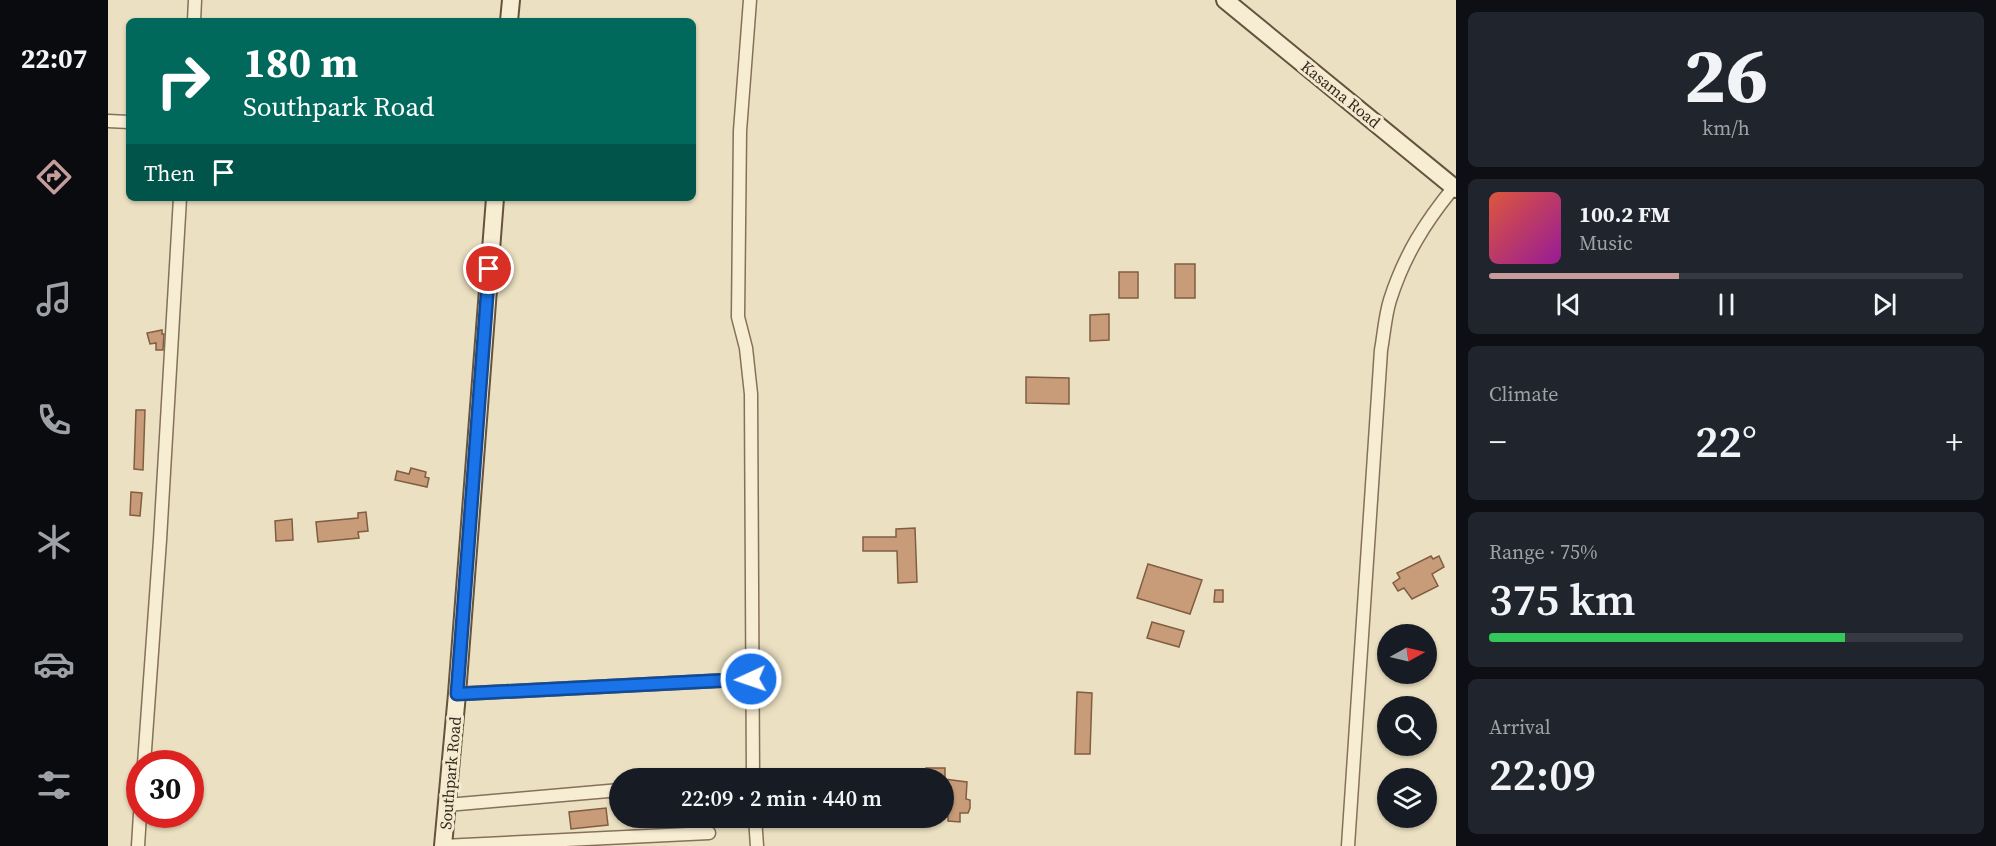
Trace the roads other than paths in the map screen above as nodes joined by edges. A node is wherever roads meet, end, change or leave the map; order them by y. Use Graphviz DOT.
graph roads {
  1 [pos="195,0"];
  2 [pos="511,0"];
  3 [pos="750,0"];
  4 [pos="1224,0"];
  5 [pos="194,18"];
  6 [pos="509,18"];
  7 [pos="108,121"];
  8 [pos="126,123"];
  9 [pos="1455,188"];
  10 [pos="180,201"];
  11 [pos="495,201"];
  12 [pos="751,679"];
  13 [pos="457,694"];
  14 [pos="145,750"];
  15 [pos="753,768"];
  16 [pos="609,791"];
  17 [pos="447,805"];
  18 [pos="139,828"];
  19 [pos="756,828"];
  20 [pos="709,832"];
  21 [pos="138,846"];
  22 [pos="443,846"];
  23 [pos="757,846"];
  24 [pos="1348,846"];
  1 -- 5 [label="street"];
  2 -- 6 [label="street"];
  3 -- 12 [label="street"];
  4 -- 9 [label="street, Kasama Road"];
  7 -- 8 [label="street"];
  9 -- 24 [label="street"];
  10 -- 14 [label="street"];
  11 -- 13 [label="street, Southpark Road"];
  12 -- 13 [label="street"];
  12 -- 15 [label="street"];
  13 -- 17 [label="street, Southpark Road"];
  16 -- 17 [label="street"];
  17 -- 22 [label="street, Southpark Road"];
  18 -- 21 [label="street"];
  19 -- 23 [label="street"];
  20 -- 22 [label="street"];
}
